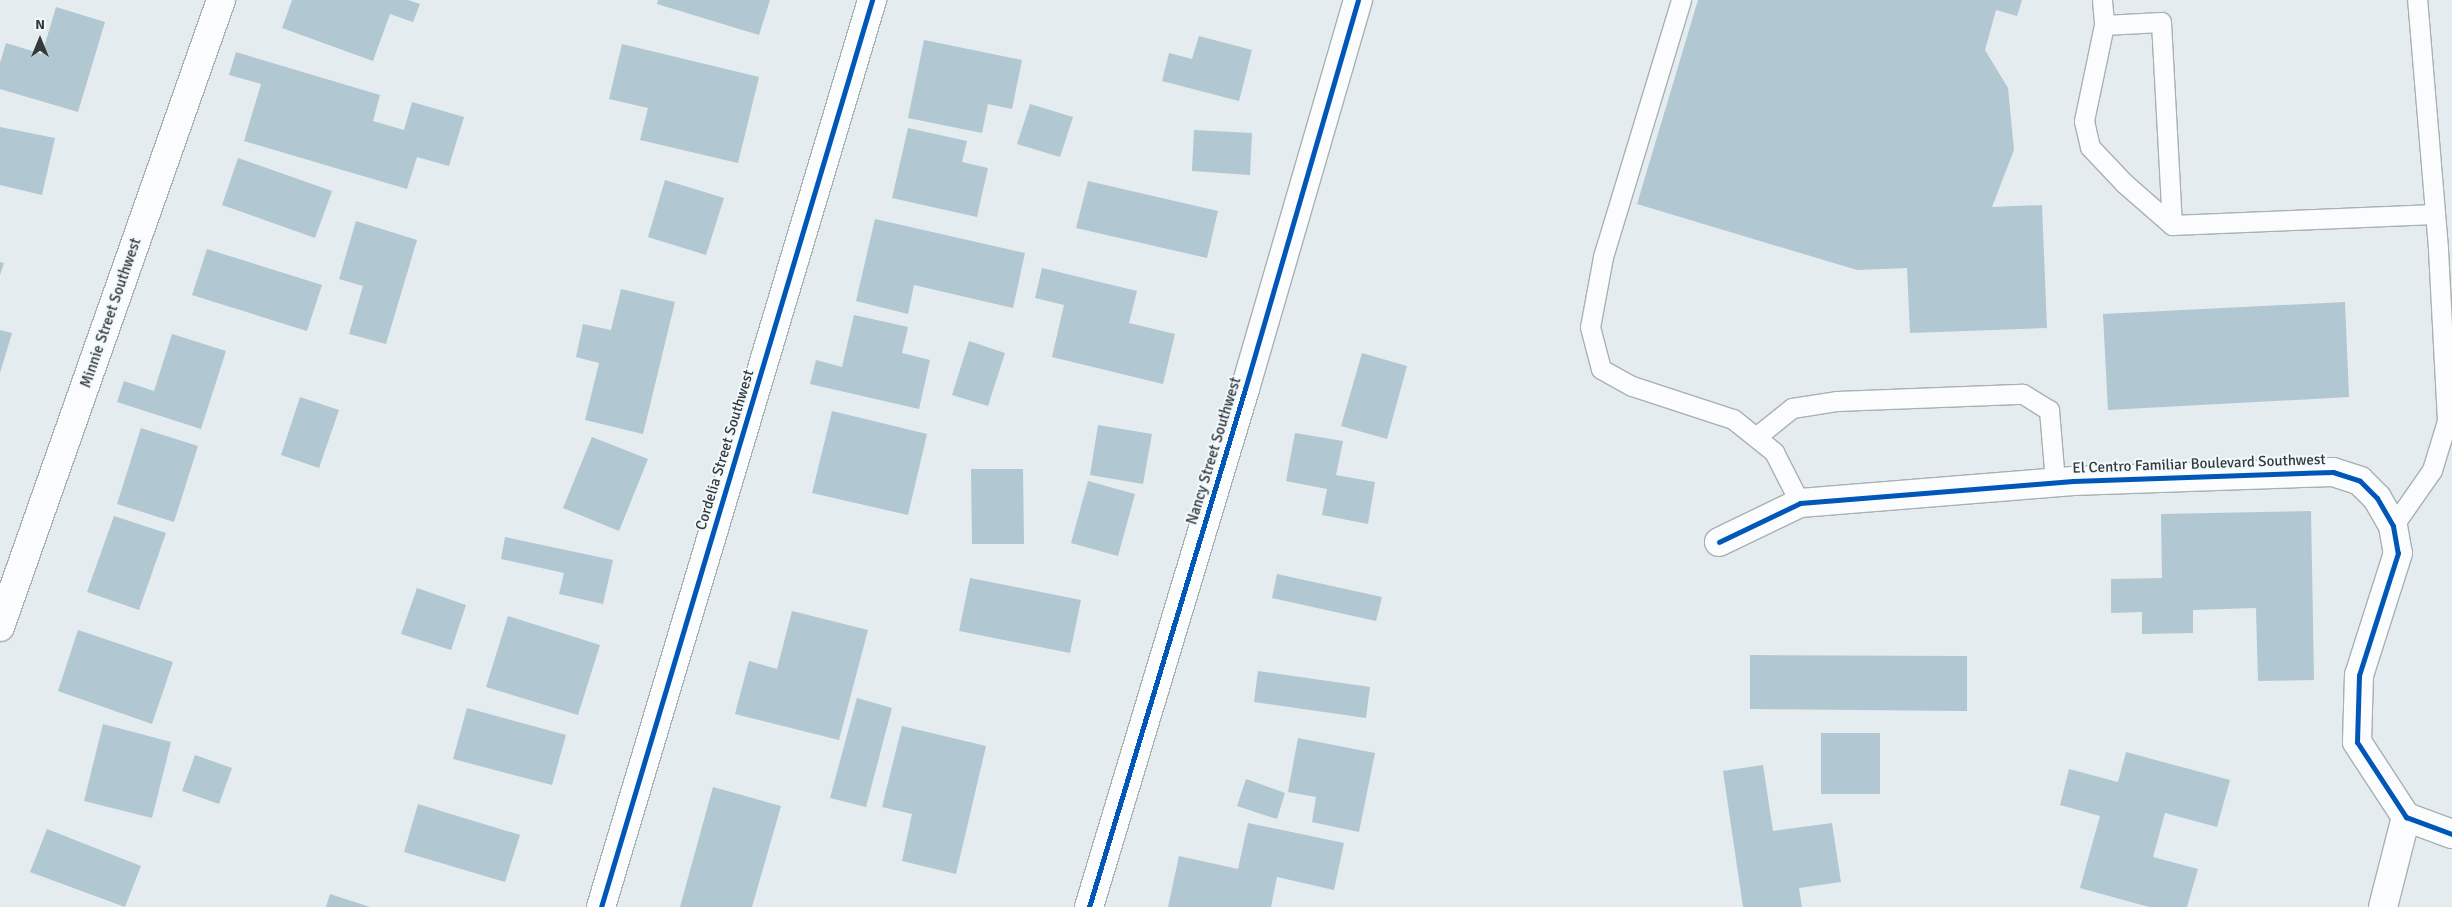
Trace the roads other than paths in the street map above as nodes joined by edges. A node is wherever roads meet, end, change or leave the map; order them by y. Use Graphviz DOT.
graph roads {
  1 [pos="222,0"];
  2 [pos="872,0"];
  3 [pos="1358,0"];
  4 [pos="1681,0"];
  5 [pos="2102,0"];
  6 [pos="2417,0"];
  7 [pos="2104,25"];
  8 [pos="2435,214"];
  9 [pos="2172,225"];
  10 [pos="1756,437"];
  11 [pos="2055,482"];
  12 [pos="1800,503"];
  13 [pos="2393,526"];
  14 [pos="1718,542"];
  15 [pos="0,627"];
  16 [pos="2406,817"];
  17 [pos="2452,834"];
  18 [pos="601,907"];
  19 [pos="1090,907"];
  20 [pos="2383,907"];
  1 -- 15 [label="street, Minnie Street Southwest"];
  2 -- 18 [label="street, Cordelia Street Southwest"];
  3 -- 19 [label="street, Nancy Street Southwest"];
  4 -- 10 [label="lane"];
  5 -- 7 [label="lane"];
  6 -- 8 [label="lane"];
  7 -- 9 [label="lane"];
  7 -- 9 [label="lane"];
  8 -- 9 [label="lane"];
  8 -- 13 [label="lane"];
  10 -- 11 [label="lane"];
  10 -- 12 [label="lane"];
  11 -- 12 [label="street, El Centro Familiar Boulevard Southwest"];
  11 -- 13 [label="street, El Centro Familiar Boulevard Southwest"];
  12 -- 14 [label="street, El Centro Familiar Boulevard Southwest"];
  13 -- 16 [label="street, El Centro Familiar Boulevard Southwest"];
  16 -- 17 [label="street"];
  16 -- 20 [label="street"];
}
